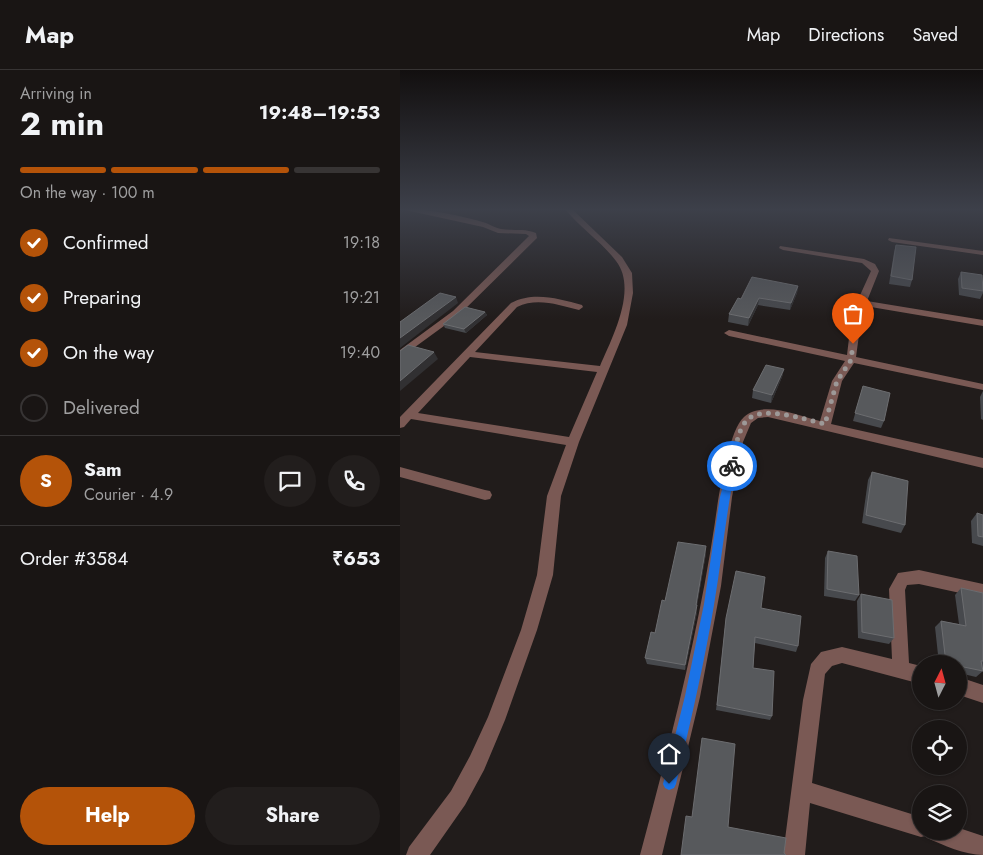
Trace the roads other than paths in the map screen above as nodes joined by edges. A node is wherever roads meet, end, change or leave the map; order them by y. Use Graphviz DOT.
graph roads {
  1 [pos="525,246"];
  2 [pos="605,246"];
  3 [pos="931,246"];
  4 [pos="783,248"];
  5 [pos="983,253"];
  6 [pos="862,303"];
  7 [pos="578,307"];
  8 [pos="983,323"];
  9 [pos="729,334"];
  10 [pos="467,354"];
  11 [pos="400,355"];
  12 [pos="851,360"];
  13 [pos="604,370"];
  14 [pos="983,387"];
  15 [pos="404,419"];
  16 [pos="825,424"];
  17 [pos="573,442"];
  18 [pos="983,463"];
  19 [pos="400,472"];
  20 [pos="485,495"];
  21 [pos="983,592"];
  22 [pos="901,668"];
  23 [pos="912,671"];
  24 [pos="968,689"];
  25 [pos="983,694"];
  26 [pos="801,790"];
  27 [pos="912,824"];
  28 [pos="963,840"];
  29 [pos="983,846"];
  30 [pos="417,855"];
  31 [pos="652,855"];
  32 [pos="794,855"];
  1 -- 11 [label="street"];
  2 -- 13 [label="street"];
  3 -- 5 [label="street"];
  4 -- 6 [label="street"];
  6 -- 8 [label="street"];
  6 -- 12 [label="street"];
  7 -- 10 [label="street"];
  9 -- 12 [label="street"];
  10 -- 13 [label="street"];
  10 -- 15 [label="street"];
  12 -- 14 [label="street"];
  12 -- 16 [label="street"];
  13 -- 17 [label="street"];
  15 -- 17 [label="street"];
  16 -- 18 [label="street"];
  16 -- 31 [label="street"];
  17 -- 30 [label="street"];
  19 -- 20 [label="street"];
  21 -- 22 [label="street"];
  22 -- 23 [label="street"];
  22 -- 26 [label="street"];
  24 -- 25 [label="street"];
  26 -- 27 [label="street"];
  26 -- 32 [label="street"];
  28 -- 29 [label="street"];
}
